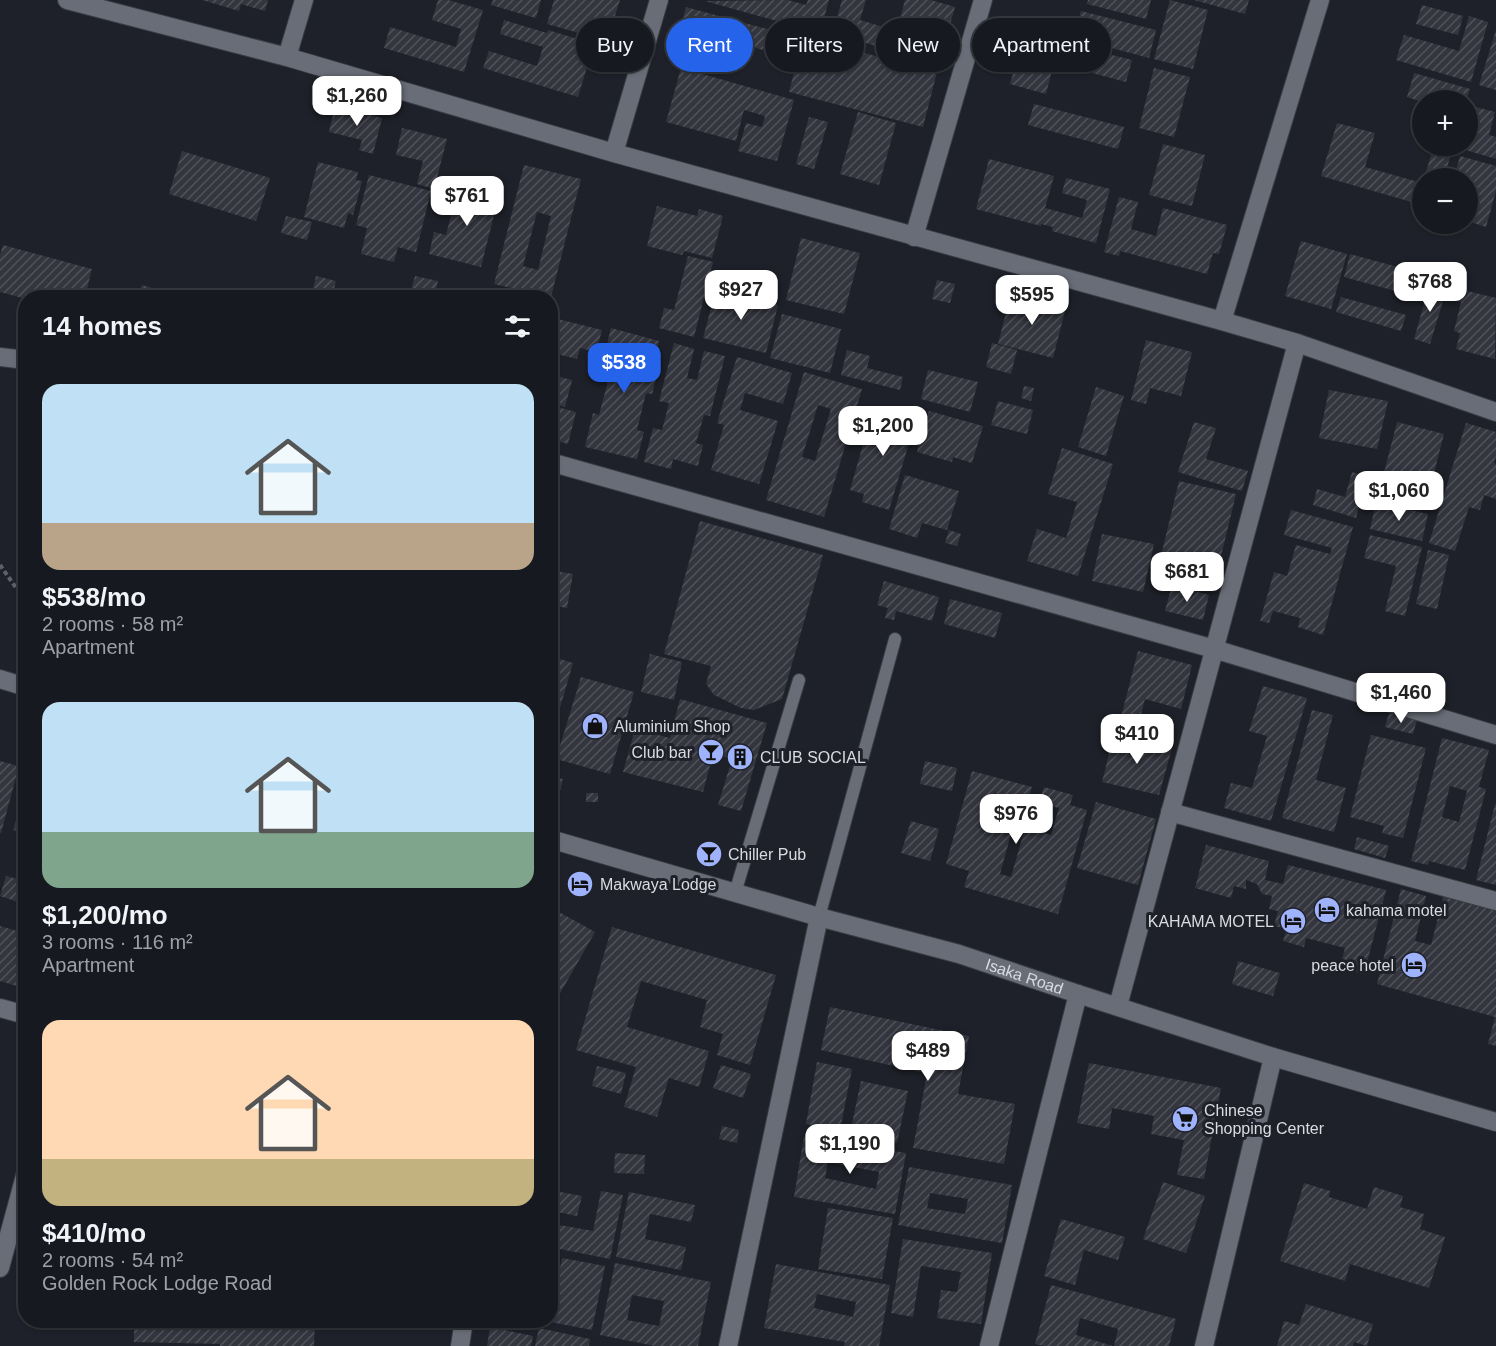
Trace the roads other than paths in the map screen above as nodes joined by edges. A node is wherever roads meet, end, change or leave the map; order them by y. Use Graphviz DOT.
graph roads {
  1 [pos="67,0"];
  2 [pos="304,0"];
  3 [pos="659,0"];
  4 [pos="983,0"];
  5 [pos="1320,0"];
  6 [pos="287,57"];
  7 [pos="615,153"];
  8 [pos="914,237"];
  9 [pos="1222,321"];
  10 [pos="1296,343"];
  11 [pos="0,357"];
  12 [pos="18,359"];
  13 [pos="1496,412"];
  14 [pos="558,464"];
  15 [pos="896,639"];
  16 [pos="1214,649"];
  17 [pos="0,679"];
  18 [pos="799,680"];
  19 [pos="18,685"];
  20 [pos="1496,735"];
  21 [pos="1170,812"];
  22 [pos="558,841"];
  23 [pos="735,893"];
  24 [pos="1496,901"];
  25 [pos="819,917"];
  26 [pos="1078,994"];
  27 [pos="1118,1006"];
  28 [pos="0,1008"];
  29 [pos="18,1013"];
  30 [pos="1273,1057"];
  31 [pos="1496,1122"];
  32 [pos="18,1202"];
  33 [pos="0,1268"];
  34 [pos="463,1328"];
  35 [pos="460,1346"];
  36 [pos="728,1346"];
  37 [pos="989,1346"];
  38 [pos="1204,1346"];
  1 -- 6 [label="street"];
  2 -- 6 [label="street"];
  3 -- 7 [label="street"];
  4 -- 8 [label="street"];
  5 -- 9 [label="street"];
  6 -- 7 [label="street"];
  7 -- 8 [label="street"];
  8 -- 9 [label="street"];
  9 -- 10 [label="street"];
  10 -- 13 [label="street"];
  10 -- 16 [label="street"];
  11 -- 12 [label="street"];
  14 -- 16 [label="street"];
  15 -- 25 [label="lane"];
  16 -- 20 [label="street"];
  16 -- 21 [label="street"];
  17 -- 19 [label="street"];
  18 -- 23 [label="lane"];
  21 -- 24 [label="street"];
  21 -- 27 [label="street"];
  22 -- 23 [label="street, Isaka Road"];
  23 -- 25 [label="street, Isaka Road"];
  25 -- 26 [label="street, Isaka Road"];
  25 -- 36 [label="street"];
  26 -- 27 [label="street, Isaka Road"];
  26 -- 37 [label="street"];
  27 -- 30 [label="street, Isaka Road"];
  28 -- 29 [label="street"];
  30 -- 31 [label="street, Isaka Road"];
  30 -- 38 [label="street"];
  32 -- 33 [label="street"];
  34 -- 35 [label="street"];
}
